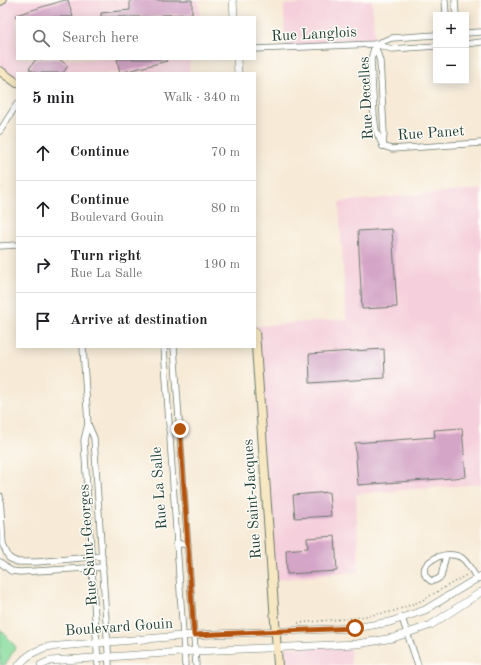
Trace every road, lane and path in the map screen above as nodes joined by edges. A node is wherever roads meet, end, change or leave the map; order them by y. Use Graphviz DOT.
graph roads {
  1 [pos="233,0"];
  2 [pos="445,0"];
  3 [pos="455,0"];
  4 [pos="446,12"];
  5 [pos="456,12"];
  6 [pos="234,16"];
  7 [pos="481,32"];
  8 [pos="469,33"];
  9 [pos="433,35"];
  10 [pos="481,42"];
  11 [pos="375,44"];
  12 [pos="469,44"];
  13 [pos="433,46"];
  14 [pos="256,50"];
  15 [pos="237,60"];
  16 [pos="0,71"];
  17 [pos="238,72"];
  18 [pos="16,82"];
  19 [pos="16,106"];
  20 [pos="0,131"];
  21 [pos="481,143"];
  22 [pos="383,146"];
  23 [pos="16,245"];
  24 [pos="0,246"];
  25 [pos="256,346"];
  26 [pos="83,348"];
  27 [pos="164,348"];
  28 [pos="174,348"];
  29 [pos="88,424"];
  30 [pos="180,429"];
  31 [pos="169,430"];
  32 [pos="0,496"];
  33 [pos="176,544"];
  34 [pos="188,544"];
  35 [pos="102,556"];
  36 [pos="446,556"];
  37 [pos="90,557"];
  38 [pos="10,558"];
  39 [pos="2,564"];
  40 [pos="103,567"];
  41 [pos="91,568"];
  42 [pos="472,571"];
  43 [pos="479,577"];
  44 [pos="481,592"];
  45 [pos="402,618"];
  46 [pos="296,623"];
  47 [pos="276,631"];
  48 [pos="408,633"];
  49 [pos="194,635"];
  50 [pos="182,636"];
  51 [pos="107,642"];
  52 [pos="96,643"];
  53 [pos="277,648"];
  54 [pos="196,651"];
  55 [pos="184,652"];
  56 [pos="109,661"];
  57 [pos="98,662"];
  58 [pos="19,665"];
  59 [pos="41,665"];
  60 [pos="184,665"];
  61 [pos="196,665"];
  62 [pos="278,665"];
  63 [pos="418,665"];
  1 -- 6 [label="street"];
  2 -- 4 [label="street"];
  3 -- 5 [label="street"];
  7 -- 8 [label="street"];
  9 -- 11 [label="street, Rue Langlois"];
  10 -- 12 [label="street"];
  11 -- 13 [label="street, Rue Langlois"];
  11 -- 14 [label="street, Rue Langlois"];
  11 -- 22 [label="street, Rue Decelles"];
  11 -- 22 [label="street, Rue Decelles"];
  15 -- 17 [label="street"];
  16 -- 18 [label="main road"];
  19 -- 20 [label="street"];
  21 -- 22 [label="street, Rue Panet"];
  23 -- 24 [label="street"];
  25 -- 47 [label="main road, Rue Saint-Jacques"];
  26 -- 29 [label="street, Rue Saint-Georges"];
  27 -- 31 [label="street, Rue La Salle"];
  28 -- 30 [label="street, Rue La Salle"];
  29 -- 35 [label="street, Rue Saint-Georges"];
  29 -- 37 [label="street, Rue Saint-Georges"];
  30 -- 31 [label="street, Rue La Salle"];
  30 -- 34 [label="street, Rue La Salle"];
  31 -- 33 [label="street, Rue La Salle"];
  32 -- 38 [label="street"];
  33 -- 34 [label="street, Rue La Salle"];
  33 -- 50 [label="street, Rue La Salle"];
  34 -- 49 [label="street, Rue La Salle"];
  35 -- 37 [label="street"];
  35 -- 40 [label="street, Rue Saint-Georges"];
  36 -- 36 [label="street"];
  36 -- 42 [label="street"];
  37 -- 38 [label="street"];
  37 -- 41 [label="street, Rue Saint-Georges"];
  38 -- 39 [label="street"];
  39 -- 41 [label="street"];
  40 -- 41 [label="street"];
  40 -- 51 [label="street, Rue Saint-Georges"];
  41 -- 52 [label="street, Rue Saint-Georges"];
  42 -- 43 [label="street"];
  42 -- 46 [label="path"];
  43 -- 45 [label="street, Boulevard Gouin"];
  44 -- 48 [label="street, Boulevard Gouin"];
  45 -- 47 [label="street, Boulevard Gouin"];
  45 -- 48 [label="street"];
  47 -- 49 [label="street, Boulevard Gouin"];
  47 -- 53 [label="main road, Rue Saint-Jacques"];
  48 -- 53 [label="street, Boulevard Gouin"];
  48 -- 63 [label="street"];
  49 -- 50 [label="street, Boulevard Gouin"];
  49 -- 54 [label="street, Rue La Salle"];
  50 -- 51 [label="street, Boulevard Gouin"];
  50 -- 55 [label="street, Rue La Salle"];
  51 -- 52 [label="street, Boulevard Gouin"];
  51 -- 56 [label="street, Rue Saint-Georges"];
  52 -- 57 [label="street, Rue Saint-Georges"];
  52 -- 58 [label="street, Boulevard Gouin"];
  53 -- 54 [label="street, Boulevard Gouin"];
  53 -- 62 [label="main road, Rue Saint-Jacques"];
  54 -- 55 [label="street, Boulevard Gouin"];
  54 -- 61 [label="street, Rue La Salle"];
  55 -- 56 [label="street, Boulevard Gouin"];
  55 -- 60 [label="street, Rue La Salle"];
  56 -- 57 [label="street, Boulevard Gouin"];
  57 -- 59 [label="street, Boulevard Gouin"];
}
